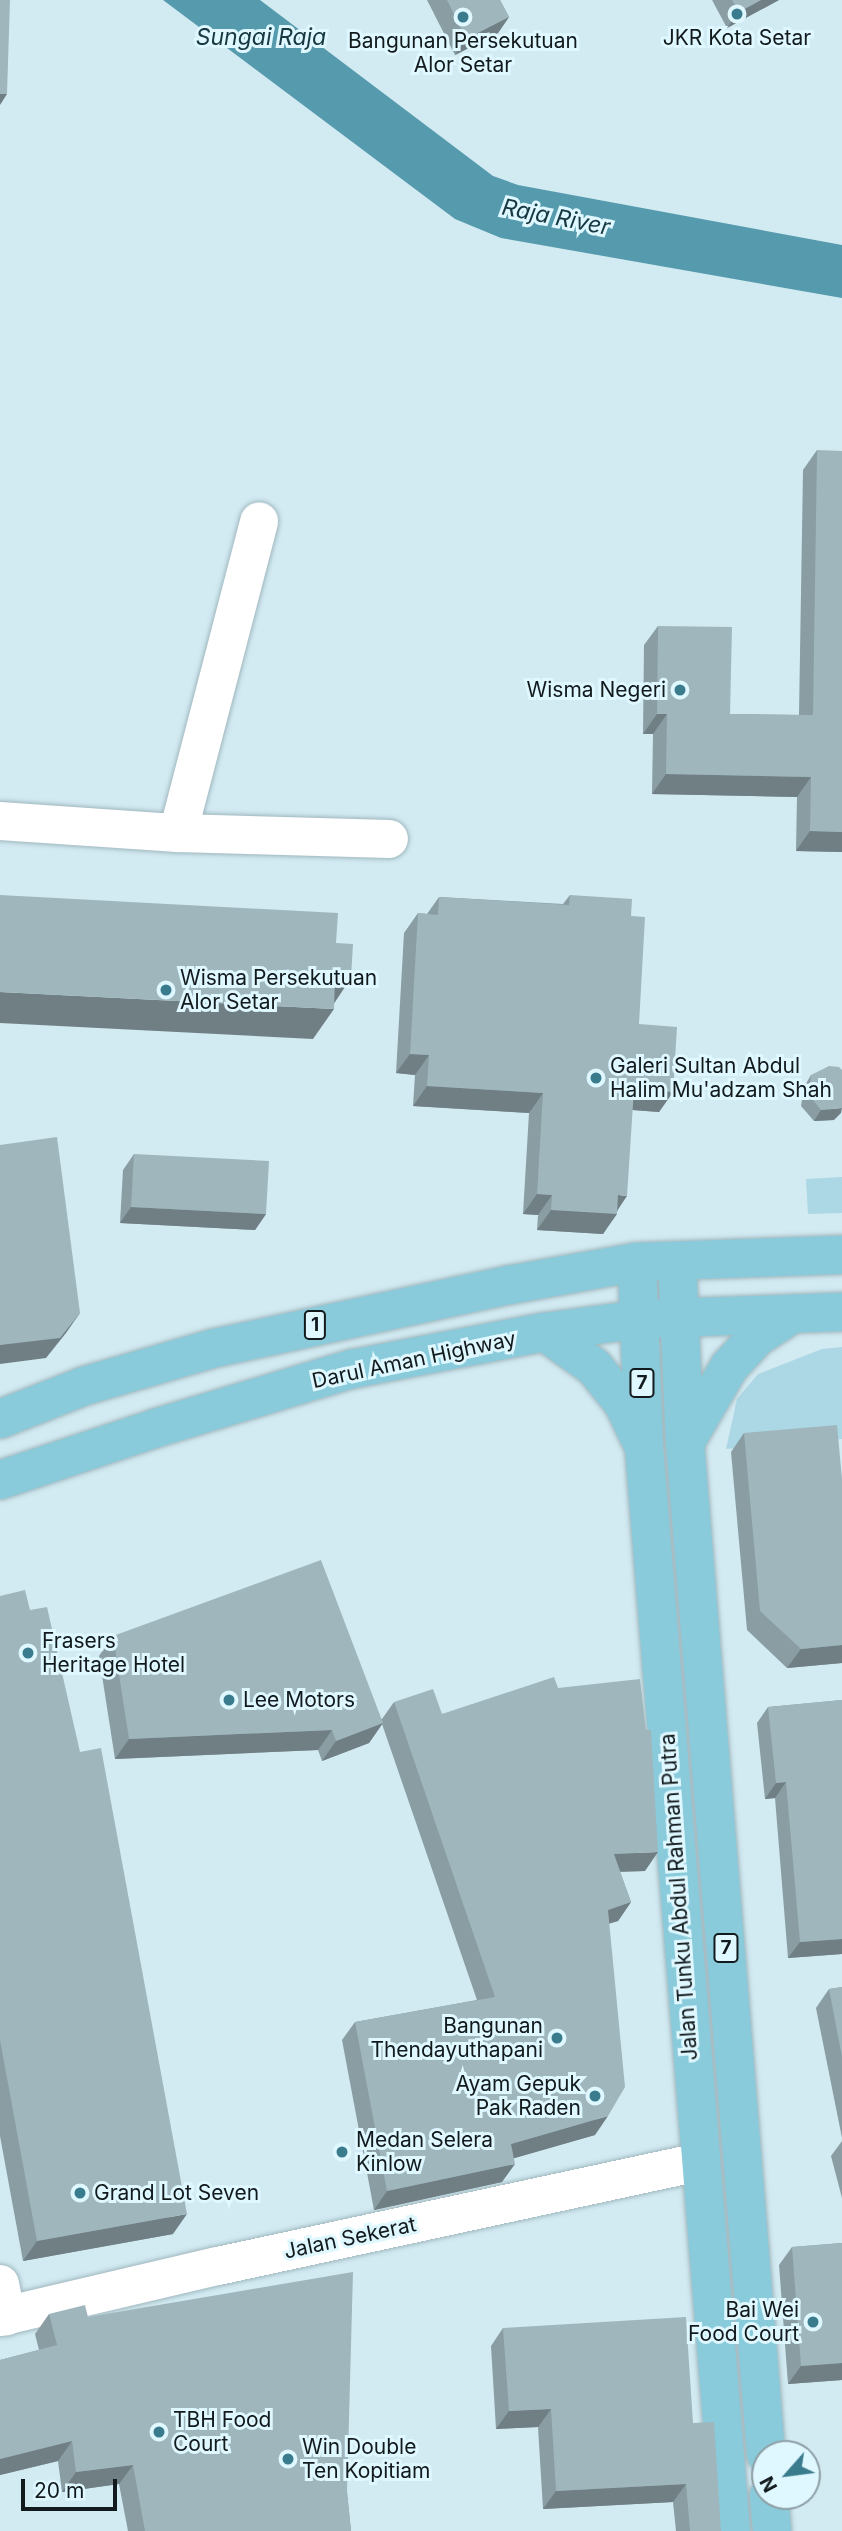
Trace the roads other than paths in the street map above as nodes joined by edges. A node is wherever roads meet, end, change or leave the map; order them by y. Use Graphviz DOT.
graph roads {
  1 [pos="259,521"];
  2 [pos="0,821"];
  3 [pos="178,833"];
  4 [pos="389,839"];
  5 [pos="842,1255"];
  6 [pos="677,1261"];
  7 [pos="638,1262"];
  8 [pos="842,1312"];
  9 [pos="792,1314"];
  10 [pos="679,1318"];
  11 [pos="640,1319"];
  12 [pos="545,1332"];
  13 [pos="0,1419"];
  14 [pos="685,1443"];
  15 [pos="644,1446"];
  16 [pos="0,1480"];
  17 [pos="700,2162"];
  18 [pos="2,2306"];
  19 [pos="765,2440"];
  20 [pos="770,2510"];
  21 [pos="731,2531"];
  22 [pos="772,2531"];
  1 -- 3 [label="street"];
  2 -- 3 [label="street"];
  3 -- 4 [label="street"];
  5 -- 6 [label="main road, 1"];
  6 -- 7 [label="main road, 1"];
  6 -- 10 [label="main road, Jalan Tunku Abdul Rahman Putra / 7"];
  7 -- 11 [label="main road, Jalan Tunku Abdul Rahman Putra / 7"];
  7 -- 13 [label="main road, 1"];
  8 -- 9 [label="main road, Darul Aman Highway"];
  9 -- 10 [label="main road, Darul Aman Highway"];
  9 -- 14 [label="main road"];
  10 -- 11 [label="main road, Darul Aman Highway"];
  10 -- 14 [label="main road, Jalan Tunku Abdul Rahman Putra / 7"];
  11 -- 12 [label="main road, Darul Aman Highway"];
  11 -- 15 [label="main road, Jalan Tunku Abdul Rahman Putra / 7"];
  12 -- 15 [label="main road"];
  12 -- 16 [label="main road, Darul Aman Highway"];
  14 -- 19 [label="main road, Jalan Tunku Abdul Rahman Putra / 7"];
  15 -- 17 [label="main road, Jalan Tunku Abdul Rahman Putra / 7"];
  17 -- 18 [label="street, Jalan Sekerat"];
  17 -- 21 [label="main road, Jalan Tunku Abdul Rahman Putra / 7"];
  20 -- 22 [label="main road"];
}
